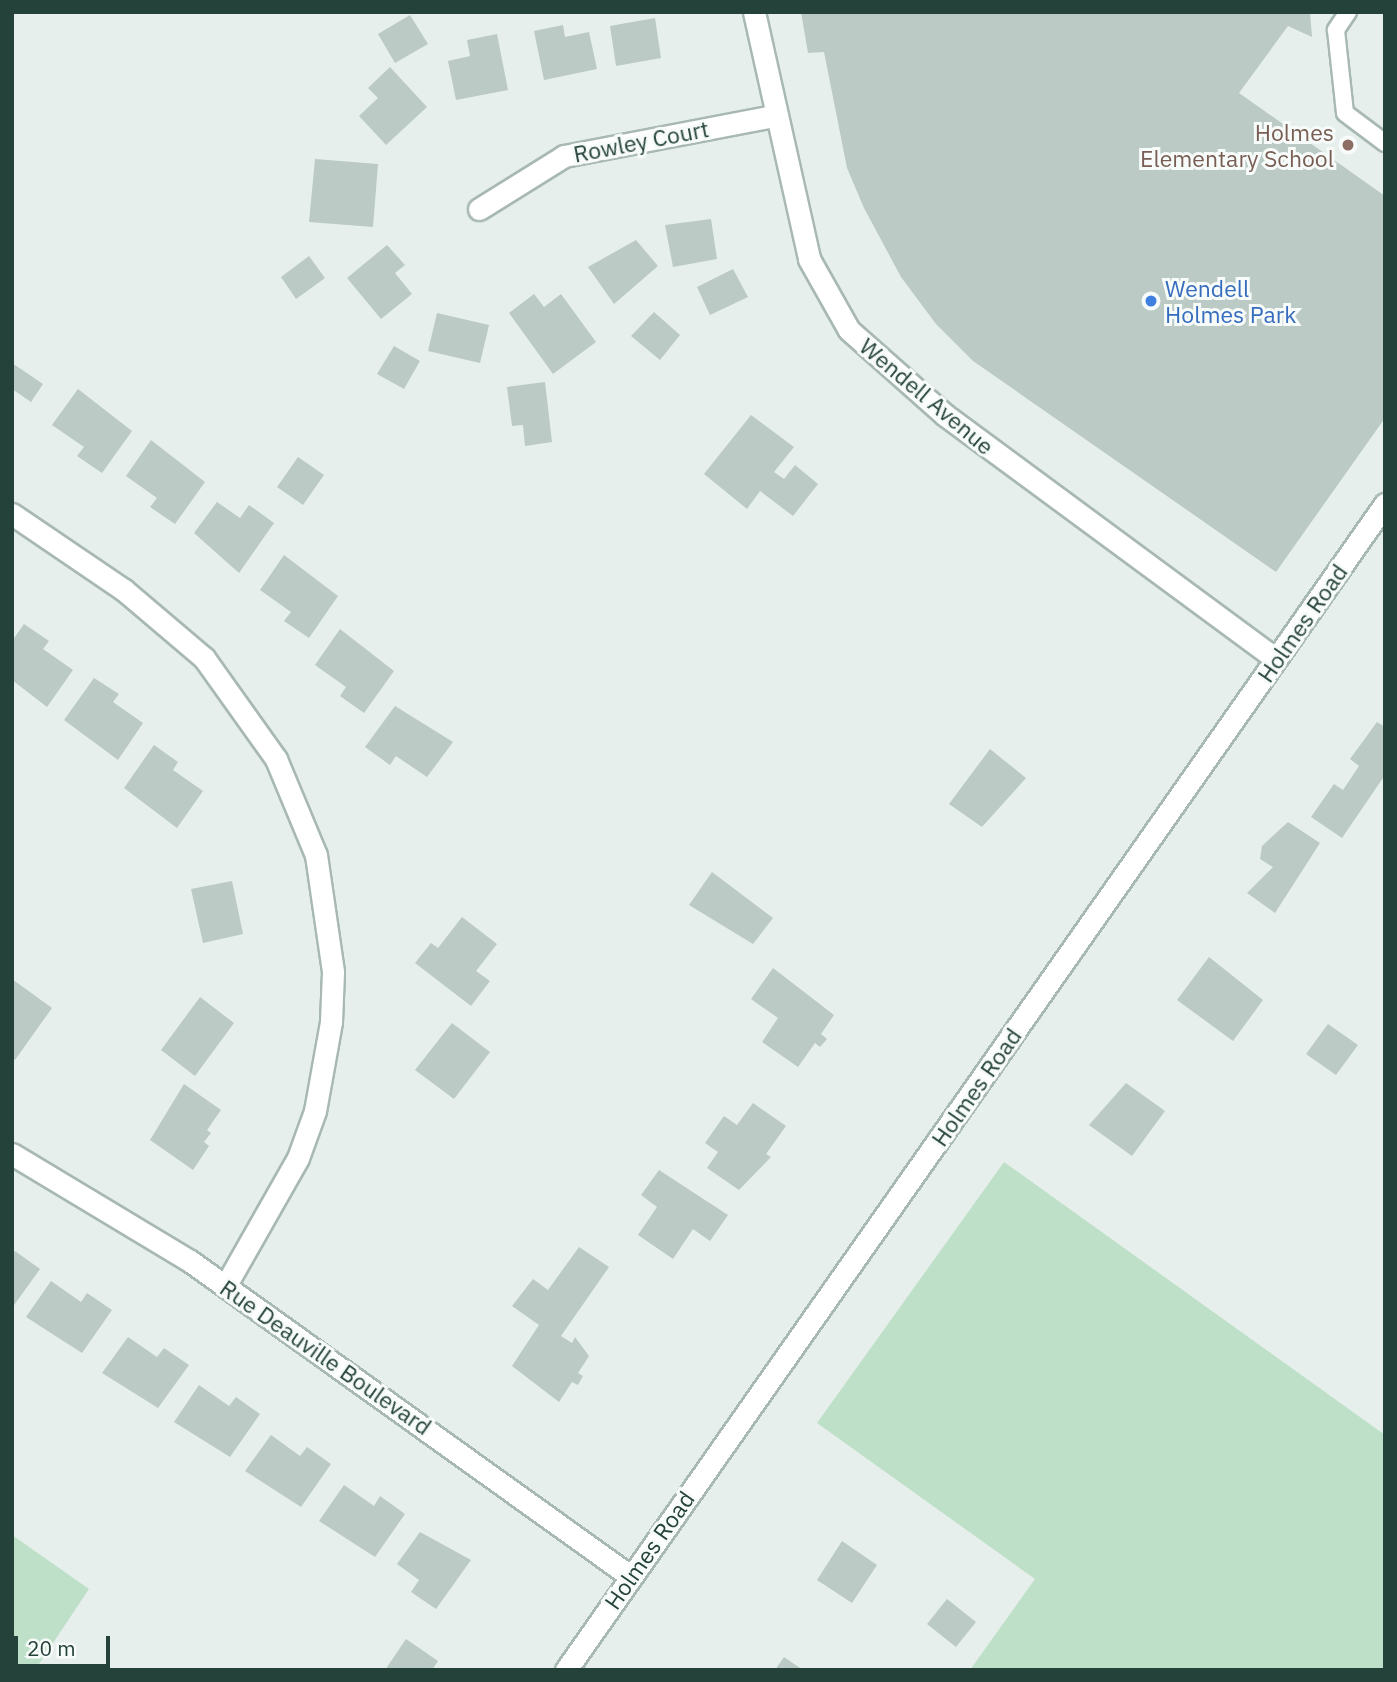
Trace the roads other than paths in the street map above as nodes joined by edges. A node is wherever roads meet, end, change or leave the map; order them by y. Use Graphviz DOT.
graph roads {
  1 [pos="754,12"];
  2 [pos="1348,12"];
  3 [pos="774,116"];
  4 [pos="1385,142"];
  5 [pos="479,209"];
  6 [pos="1385,504"];
  7 [pos="12,514"];
  8 [pos="1276,659"];
  9 [pos="12,1154"];
  10 [pos="226,1286"];
  11 [pos="630,1576"];
  12 [pos="566,1670"];
  1 -- 3 [label="street, Wendell Avenue"];
  2 -- 4 [label="lane"];
  3 -- 5 [label="street, Rowley Court"];
  3 -- 8 [label="street, Wendell Avenue"];
  6 -- 8 [label="street, Holmes Road"];
  7 -- 10 [label="street"];
  8 -- 11 [label="street, Holmes Road"];
  9 -- 10 [label="street, Rue Deauville Boulevard"];
  10 -- 11 [label="street, Rue Deauville Boulevard"];
  11 -- 12 [label="street, Holmes Road"];
}
